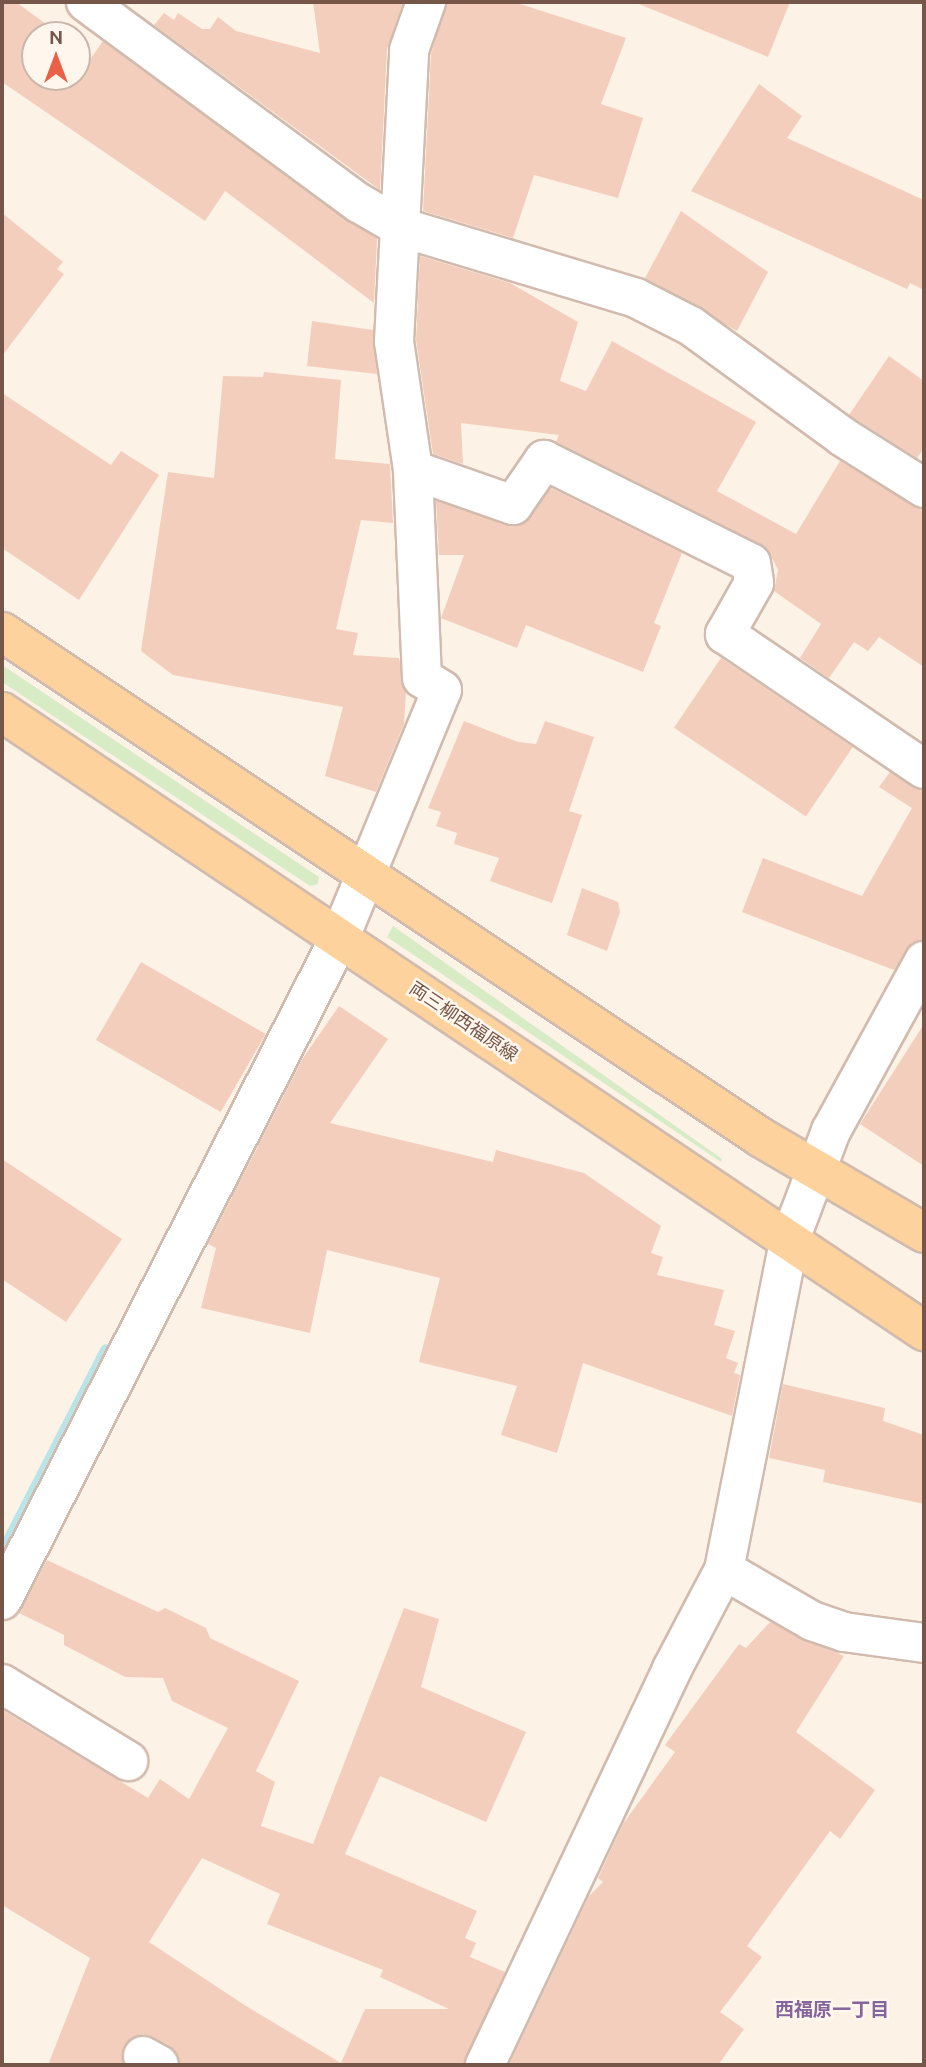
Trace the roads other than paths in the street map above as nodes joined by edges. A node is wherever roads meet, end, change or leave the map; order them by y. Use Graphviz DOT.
graph roads {
  1 [pos="86,2"];
  2 [pos="426,2"];
  3 [pos="400,227"];
  4 [pos="413,470"];
  5 [pos="924,488"];
  6 [pos="2,632"];
  7 [pos="2,712"];
  8 [pos="924,769"];
  9 [pos="366,877"];
  10 [pos="340,937"];
  11 [pos="924,961"];
  12 [pos="814,1170"];
  13 [pos="924,1233"];
  14 [pos="789,1242"];
  15 [pos="924,1331"];
  16 [pos="724,1570"];
  17 [pos="2,1600"];
  18 [pos="924,1643"];
  19 [pos="2,1684"];
  20 [pos="128,1761"];
  21 [pos="485,2065"];
  1 -- 3 [label="street"];
  2 -- 3 [label="street"];
  3 -- 4 [label="street"];
  3 -- 5 [label="street"];
  4 -- 8 [label="street"];
  4 -- 9 [label="street"];
  6 -- 9 [label="main road"];
  7 -- 10 [label="main road, 両三柳西福原線"];
  9 -- 10 [label="street"];
  9 -- 12 [label="main road"];
  10 -- 14 [label="main road, 両三柳西福原線"];
  10 -- 17 [label="street"];
  11 -- 12 [label="street"];
  12 -- 13 [label="main road"];
  12 -- 14 [label="street"];
  14 -- 15 [label="main road, 両三柳西福原線"];
  14 -- 16 [label="street"];
  16 -- 18 [label="street"];
  16 -- 21 [label="street"];
  19 -- 20 [label="street"];
}
